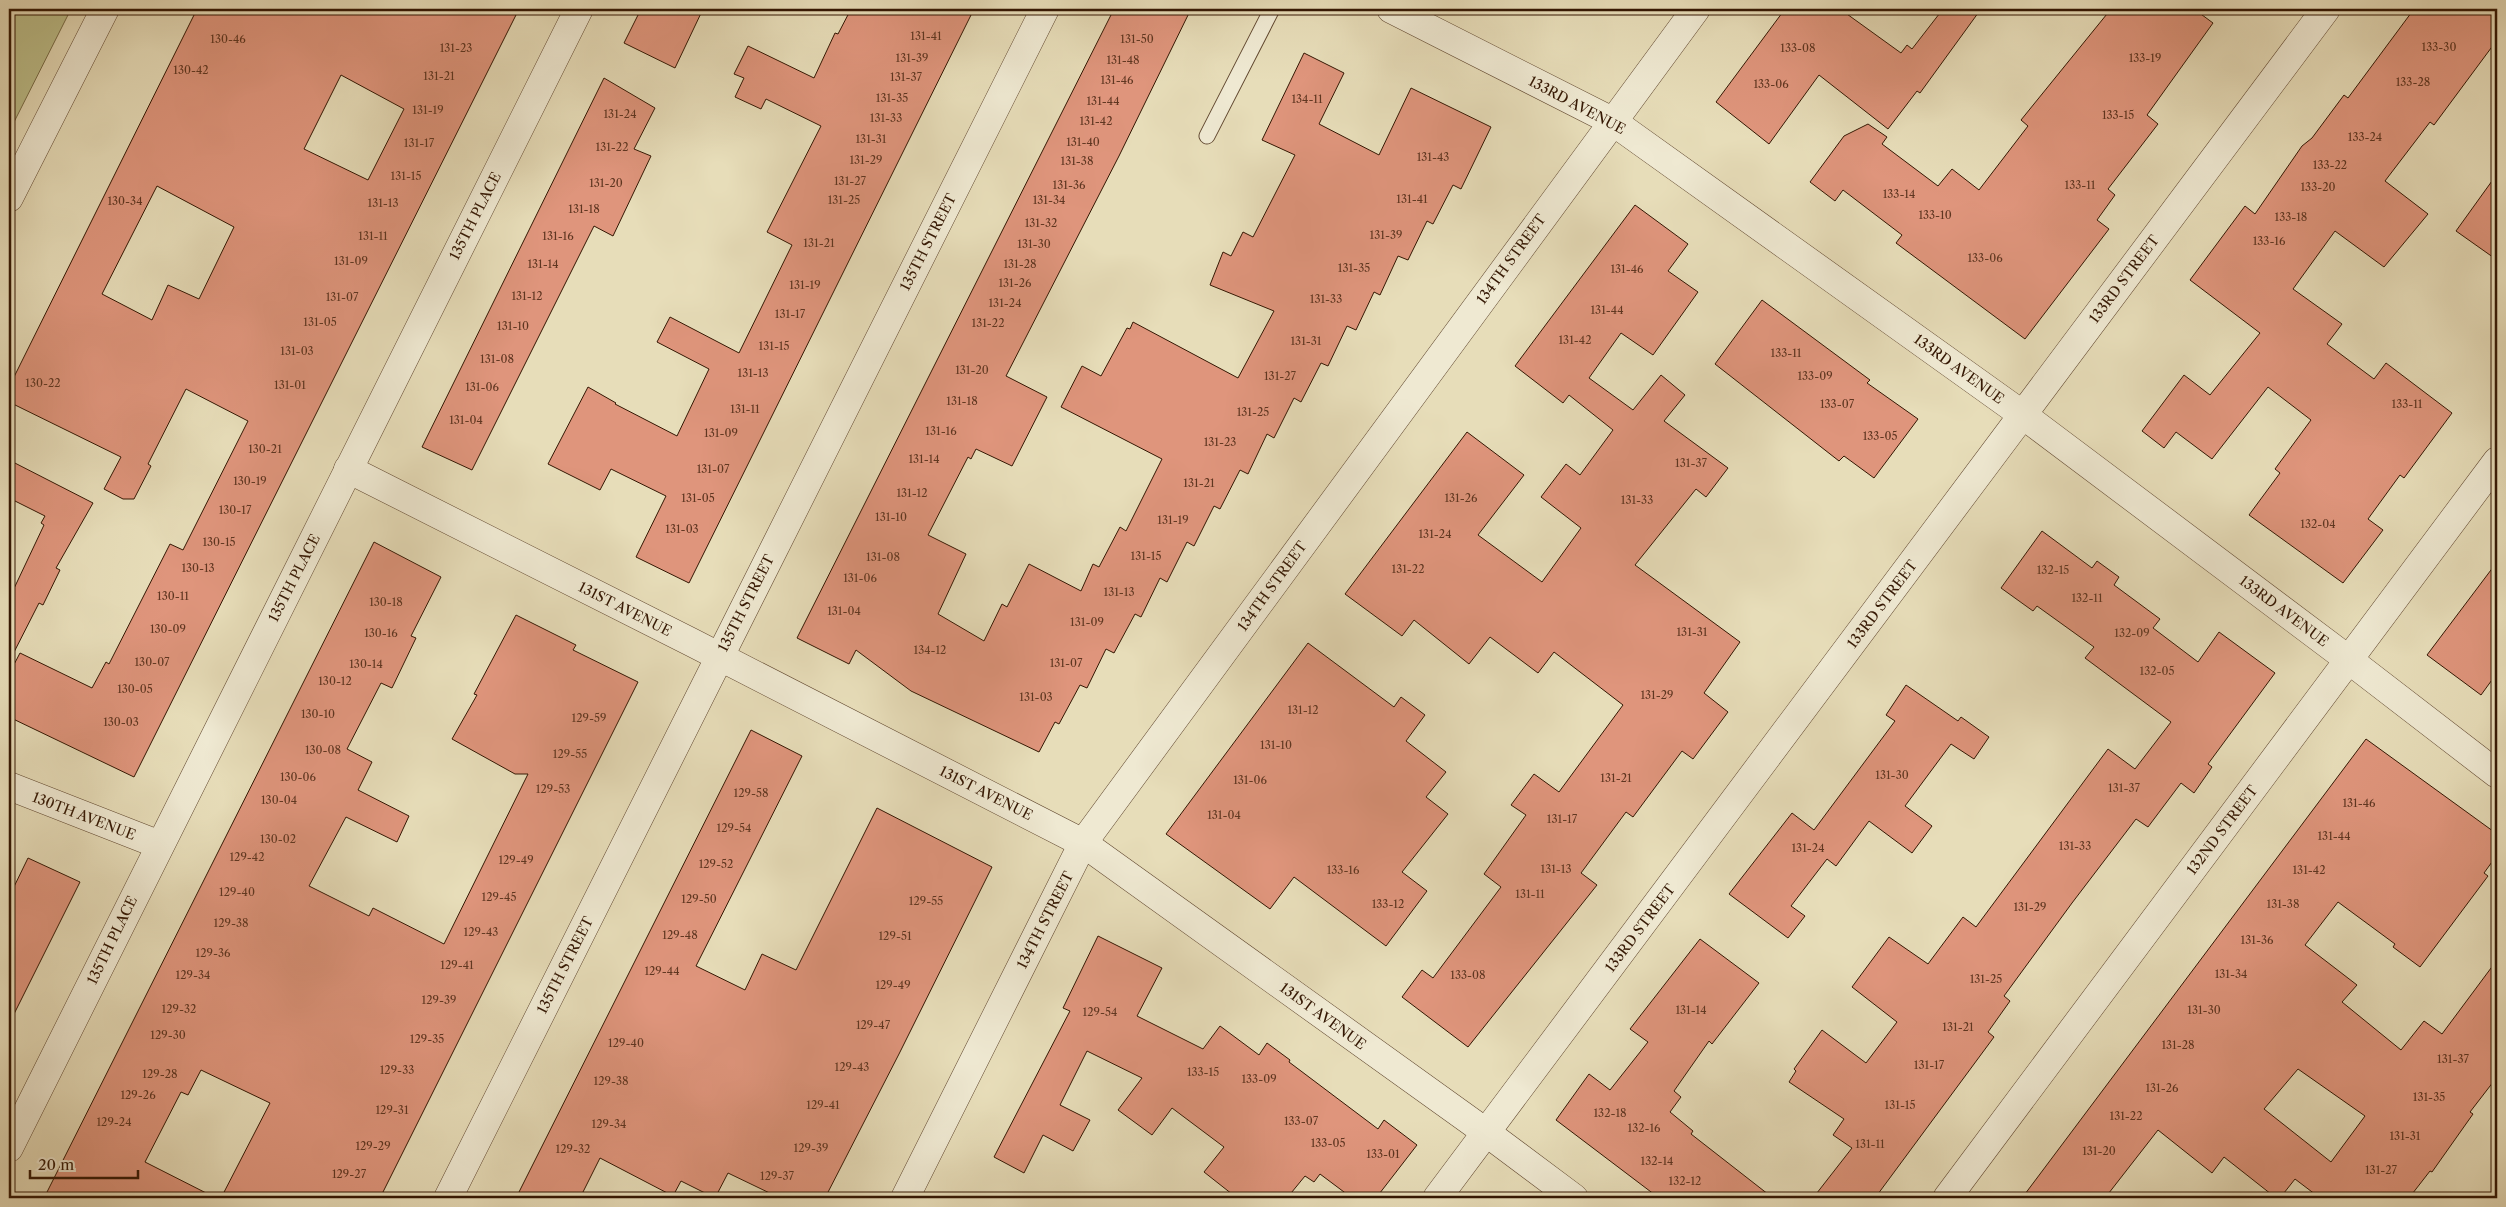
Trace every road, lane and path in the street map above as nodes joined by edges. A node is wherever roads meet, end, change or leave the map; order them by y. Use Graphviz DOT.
graph roads {
  1 [pos="105,9"];
  2 [pos="579,9"];
  3 [pos="1046,9"];
  4 [pos="1272,9"];
  5 [pos="1391,9"];
  6 [pos="1696,9"];
  7 [pos="2326,9"];
  8 [pos="1612,121"];
  9 [pos="1207,136"];
  10 [pos="9,198"];
  11 [pos="2023,415"];
  12 [pos="2497,461"];
  13 [pos="348,469"];
  14 [pos="720,656"];
  15 [pos="2349,660"];
  16 [pos="2497,774"];
  17 [pos="9,786"];
  18 [pos="1083,843"];
  19 [pos="160,846"];
  20 [pos="1487,1133"];
  21 [pos="9,1148"];
  22 [pos="448,1198"];
  23 [pos="905,1198"];
  24 [pos="1437,1198"];
  25 [pos="1574,1198"];
  26 [pos="1947,1198"];
  1 -- 10 [label="street"];
  2 -- 13 [label="street, 135TH PLACE"];
  3 -- 14 [label="street, 135TH STREET"];
  4 -- 9 [label="lane"];
  5 -- 8 [label="street, 133RD AVENUE"];
  6 -- 8 [label="street, 134TH STREET"];
  7 -- 11 [label="street, 133RD STREET"];
  8 -- 11 [label="street, 133RD AVENUE"];
  8 -- 18 [label="street, 134TH STREET"];
  11 -- 15 [label="street, 133RD AVENUE"];
  11 -- 20 [label="street, 133RD STREET"];
  12 -- 15 [label="street, 132ND STREET"];
  13 -- 14 [label="street, 131ST AVENUE"];
  13 -- 19 [label="street, 135TH PLACE"];
  14 -- 18 [label="street, 131ST AVENUE"];
  14 -- 22 [label="street, 135TH STREET"];
  15 -- 16 [label="street, 133RD AVENUE"];
  15 -- 26 [label="street, 132ND STREET"];
  17 -- 19 [label="street, 130TH AVENUE"];
  18 -- 20 [label="street, 131ST AVENUE"];
  18 -- 23 [label="street, 134TH STREET"];
  19 -- 21 [label="street, 135TH PLACE"];
  20 -- 24 [label="street, 133RD STREET"];
  20 -- 25 [label="street, 131ST AVENUE"];
}
